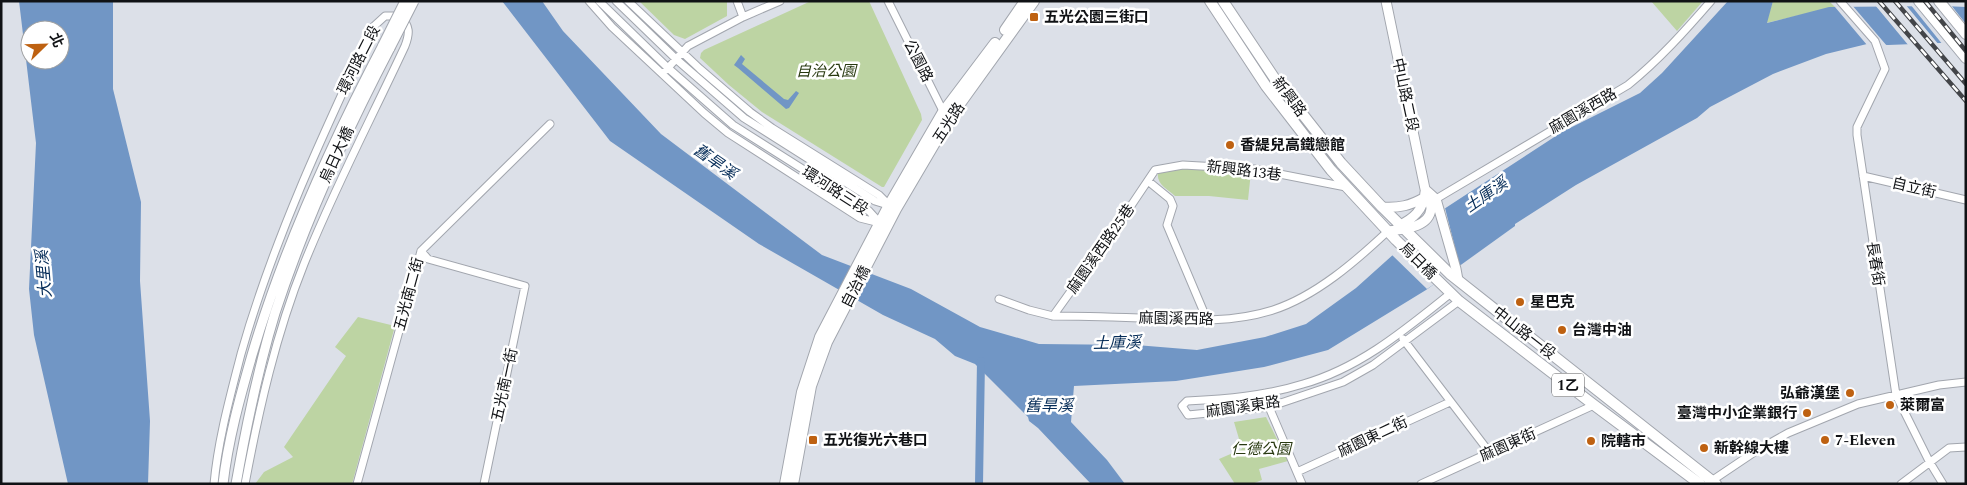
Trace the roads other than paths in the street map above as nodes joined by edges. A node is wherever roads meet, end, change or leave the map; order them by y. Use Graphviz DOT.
graph roads {
  1 [pos="405,1"];
  2 [pos="414,1"];
  3 [pos="589,1"];
  4 [pos="599,1"];
  5 [pos="616,1"];
  6 [pos="628,1"];
  7 [pos="737,1"];
  8 [pos="780,1"];
  9 [pos="888,1"];
  10 [pos="1210,1"];
  11 [pos="1223,1"];
  12 [pos="1386,1"];
  13 [pos="1711,1"];
  14 [pos="1919,1"];
  15 [pos="1939,1"];
  16 [pos="1031,2"];
  17 [pos="1841,2"];
  18 [pos="744,17"];
  19 [pos="1966,34"];
  20 [pos="683,52"];
  21 [pos="1963,55"];
  22 [pos="676,59"];
  23 [pos="668,68"];
  24 [pos="663,74"];
  25 [pos="359,100"];
  26 [pos="946,116"];
  27 [pos="550,124"];
  28 [pos="1863,176"];
  29 [pos="1148,181"];
  30 [pos="1346,187"];
  31 [pos="1425,193"];
  32 [pos="1436,199"];
  33 [pos="1966,200"];
  34 [pos="893,207"];
  35 [pos="1382,207"];
  36 [pos="883,225"];
  37 [pos="1405,229"];
  38 [pos="1388,231"];
  39 [pos="871,249"];
  40 [pos="421,251"];
  41 [pos="1455,274"];
  42 [pos="1440,283"];
  43 [pos="1451,293"];
  44 [pos="999,299"];
  45 [pos="1459,300"];
  46 [pos="1053,316"];
  47 [pos="834,321"];
  48 [pos="1208,322"];
  49 [pos="1400,334"];
  50 [pos="1405,342"];
  51 [pos="1966,382"];
  52 [pos="1266,393"];
  53 [pos="1896,395"];
  54 [pos="1450,402"];
  55 [pos="1594,405"];
  56 [pos="1268,407"];
  57 [pos="1966,447"];
  58 [pos="1490,453"];
  59 [pos="1929,461"];
  60 [pos="1297,472"];
  61 [pos="1712,483"];
  62 [pos="214,484"];
  63 [pos="223,484"];
  64 [pos="236,484"];
  65 [pos="245,484"];
  66 [pos="358,484"];
  67 [pos="484,484"];
  68 [pos="785,484"];
  69 [pos="793,484"];
  70 [pos="1302,484"];
  71 [pos="1421,484"];
  72 [pos="1700,484"];
  73 [pos="1901,484"];
  74 [pos="1942,484"];
  1 -- 25 [label="street, 烏日大橋, bridge"];
  2 -- 25 [label="street, 烏日大橋, bridge"];
  3 -- 24 [label="street, 環河路三段"];
  4 -- 23 [label="street, 環河路三段"];
  5 -- 22 [label="street, 環河路三段"];
  6 -- 20 [label="street, 環河路三段"];
  7 -- 18 [label="street"];
  8 -- 18 [label="street"];
  9 -- 26 [label="street, 公園路"];
  10 -- 30 [label="main road, 新興路 / 1乙"];
  11 -- 35 [label="main road, 新興路 / 1乙"];
  12 -- 31 [label="street, 中山路二段"];
  13 -- 32 [label="street, 麻園溪西路"];
  14 -- 21 [label="main road"];
  15 -- 19 [label="main road"];
  16 -- 26 [label="main road, 五光路"];
  17 -- 28 [label="street, 長春街"];
  18 -- 20 [label="street"];
  20 -- 22 [label="street"];
  20 -- 34 [label="street, 環河路三段"];
  22 -- 23 [label="street"];
  22 -- 34 [label="street, 環河路三段"];
  23 -- 24 [label="street"];
  23 -- 36 [label="street, 環河路三段"];
  24 -- 36 [label="street, 環河路三段"];
  25 -- 63 [label="street, 烏日大橋"];
  25 -- 64 [label="street, 烏日大橋"];
  26 -- 34 [label="main road, 五光路"];
  27 -- 40 [label="street, 五光南二街"];
  28 -- 33 [label="street, 自立街"];
  28 -- 53 [label="street, 長春街"];
  29 -- 30 [label="street, 新興路13巷"];
  29 -- 46 [label="street, 麻園溪西路25巷"];
  29 -- 48 [label="street"];
  30 -- 38 [label="main road, 新興路 / 1乙"];
  31 -- 32 [label="street"];
  31 -- 35 [label="street"];
  31 -- 37 [label="street, 中山路二段"];
  32 -- 41 [label="street"];
  34 -- 36 [label="main road, 五光路"];
  35 -- 37 [label="main road, 新興路 / 1乙"];
  36 -- 39 [label="main road, 五光路"];
  37 -- 38 [label="street, 中山路二段"];
  37 -- 41 [label="main road, 烏日橋 / 1乙"];
  38 -- 42 [label="main road, 烏日橋 / 1乙"];
  38 -- 48 [label="street, 麻園溪西路"];
  39 -- 47 [label="main road, 自治橋"];
  40 -- 66 [label="street, 五光南二街"];
  40 -- 67 [label="street, 五光南一街"];
  41 -- 61 [label="main road, 中山路一段 / 1乙"];
  42 -- 43 [label="main road, 中山路一段 / 1乙"];
  43 -- 45 [label="main road, 中山路一段 / 1乙"];
  43 -- 49 [label="street, 麻園溪東路"];
  44 -- 46 [label="street, 麻園溪西路"];
  45 -- 50 [label="street, 麻園溪東路"];
  45 -- 55 [label="main road, 中山路一段 / 1乙"];
  46 -- 48 [label="street, 麻園溪西路"];
  47 -- 68 [label="main road"];
  47 -- 69 [label="main road"];
  49 -- 50 [label="street"];
  49 -- 52 [label="street, 麻園溪東路"];
  50 -- 54 [label="street"];
  50 -- 56 [label="street, 麻園溪東路"];
  51 -- 53 [label="street"];
  52 -- 56 [label="street"];
  52 -- 56 [label="street, 麻園溪東路"];
  53 -- 59 [label="street, 長春街"];
  53 -- 61 [label="street"];
  54 -- 58 [label="street"];
  54 -- 60 [label="street, 麻園東二街"];
  55 -- 58 [label="street, 麻園東街"];
  55 -- 72 [label="main road, 中山路一段 / 1乙"];
  56 -- 60 [label="street"];
  57 -- 59 [label="street"];
  58 -- 71 [label="street, 麻園東街"];
  59 -- 73 [label="street"];
  59 -- 74 [label="street, 長春街"];
  60 -- 70 [label="street"];
  62 -- 65 [label="street, 環河路二段"];
}
